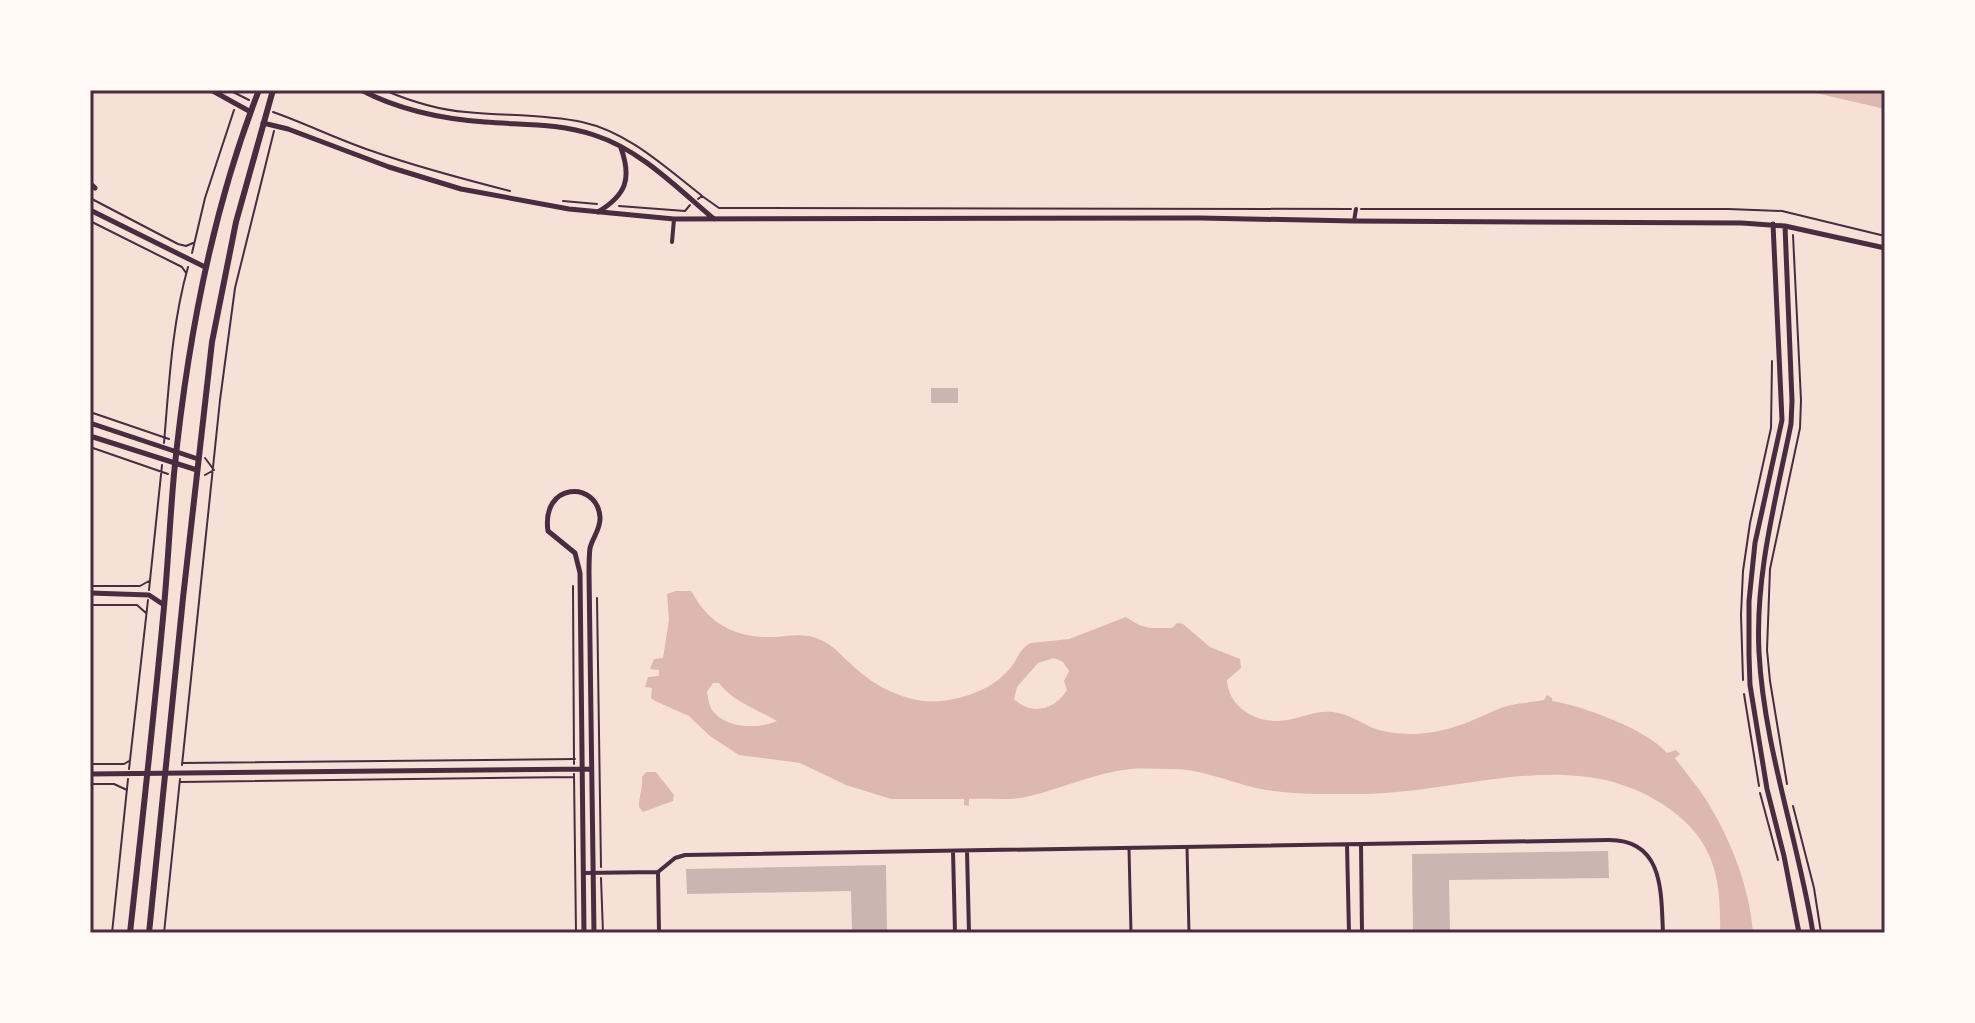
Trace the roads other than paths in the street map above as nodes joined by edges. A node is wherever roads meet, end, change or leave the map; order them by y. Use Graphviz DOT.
graph roads {
  1 [pos="211,90"];
  2 [pos="259,90"];
  3 [pos="361,90"];
  4 [pos="272,91"];
  5 [pos="249,111"];
  6 [pos="263,123"];
  7 [pos="621,147"];
  8 [pos="1356,209"];
  9 [pos="90,210"];
  10 [pos="598,212"];
  11 [pos="674,219"];
  12 [pos="714,219"];
  13 [pos="1354,221"];
  14 [pos="1773,224"];
  15 [pos="1785,226"];
  16 [pos="672,242"];
  17 [pos="1885,248"];
  18 [pos="205,267"];
  19 [pos="90,423"];
  20 [pos="90,436"];
  21 [pos="177,451"];
  22 [pos="198,459"];
  23 [pos="175,464"];
  24 [pos="197,470"];
  25 [pos="90,593"];
  26 [pos="164,605"];
  27 [pos="583,769"];
  28 [pos="167,773"];
  29 [pos="591,773"];
  30 [pos="90,774"];
  31 [pos="148,774"];
  32 [pos="1361,844"];
  33 [pos="1347,845"];
  34 [pos="1187,847"];
  35 [pos="1129,848"];
  36 [pos="953,851"];
  37 [pos="967,851"];
  38 [pos="658,872"];
  39 [pos="583,873"];
  40 [pos="593,873"];
  41 [pos="130,933"];
  42 [pos="149,933"];
  43 [pos="584,933"];
  44 [pos="594,933"];
  45 [pos="659,933"];
  46 [pos="955,933"];
  47 [pos="969,933"];
  48 [pos="1131,933"];
  49 [pos="1189,933"];
  50 [pos="1349,933"];
  51 [pos="1362,933"];
  52 [pos="1663,933"];
  53 [pos="1799,933"];
  54 [pos="1813,933"];
  1 -- 5 [label="street"];
  2 -- 5 [label="main road"];
  3 -- 7 [label="street"];
  4 -- 6 [label="main road"];
  5 -- 18 [label="main road"];
  6 -- 10 [label="street"];
  6 -- 22 [label="main road"];
  7 -- 10 [label="street"];
  7 -- 12 [label="street"];
  8 -- 13 [label="street"];
  9 -- 18 [label="street"];
  10 -- 11 [label="street"];
  11 -- 12 [label="street"];
  11 -- 16 [label="street"];
  12 -- 13 [label="street"];
  13 -- 14 [label="street"];
  14 -- 15 [label="street"];
  14 -- 53 [label="street"];
  15 -- 17 [label="street"];
  15 -- 54 [label="street"];
  18 -- 21 [label="main road"];
  19 -- 21 [label="street"];
  20 -- 23 [label="street"];
  21 -- 22 [label="street"];
  21 -- 23 [label="main road"];
  22 -- 24 [label="main road"];
  23 -- 24 [label="street"];
  23 -- 26 [label="main road"];
  24 -- 28 [label="main road"];
  25 -- 26 [label="street"];
  26 -- 31 [label="main road"];
  27 -- 28 [label="street"];
  27 -- 29 [label="street"];
  27 -- 29 [label="street"];
  27 -- 39 [label="street"];
  28 -- 31 [label="street"];
  28 -- 42 [label="main road"];
  29 -- 40 [label="street"];
  30 -- 31 [label="street"];
  31 -- 41 [label="main road"];
  32 -- 33 [label="street"];
  32 -- 51 [label="street"];
  32 -- 52 [label="street"];
  33 -- 34 [label="street"];
  33 -- 50 [label="street"];
  34 -- 35 [label="street"];
  34 -- 49 [label="street"];
  35 -- 37 [label="street"];
  35 -- 48 [label="street"];
  36 -- 37 [label="street"];
  36 -- 38 [label="street"];
  36 -- 46 [label="street"];
  37 -- 47 [label="street"];
  38 -- 40 [label="street"];
  38 -- 45 [label="street"];
  39 -- 40 [label="street"];
  39 -- 43 [label="street"];
  40 -- 44 [label="street"];
}
